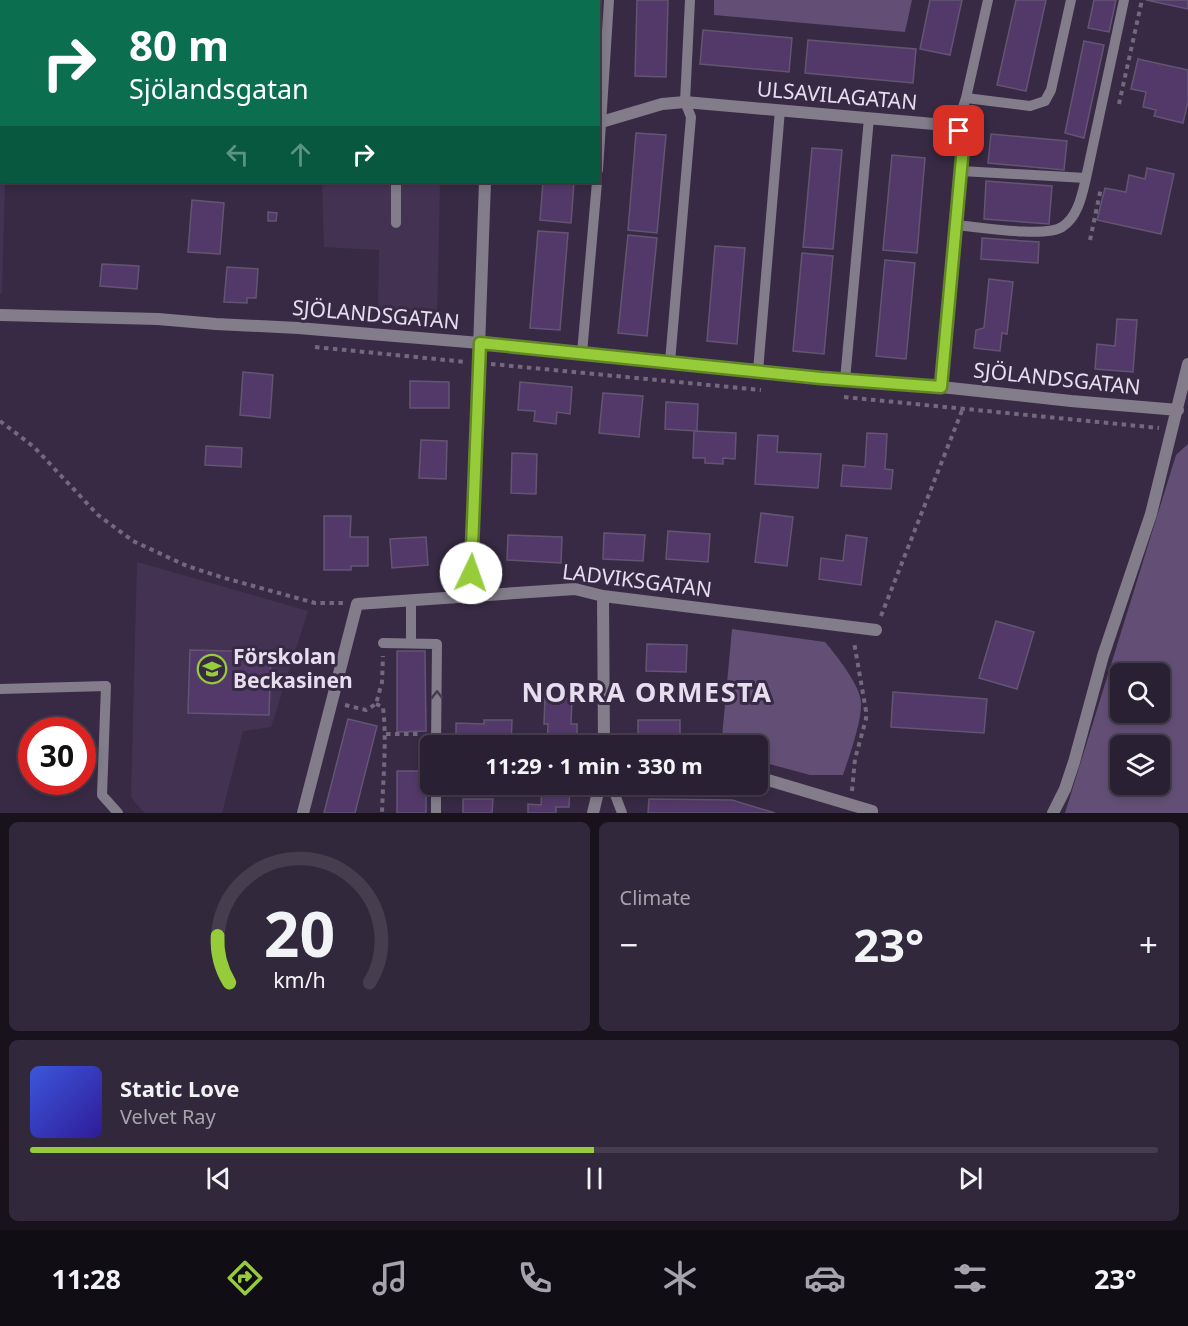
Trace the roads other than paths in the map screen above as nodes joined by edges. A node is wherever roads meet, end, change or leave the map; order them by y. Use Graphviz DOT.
graph roads {
  1 [pos="609,0"];
  2 [pos="690,0"];
  3 [pos="988,0"];
  4 [pos="1071,0"];
  5 [pos="1124,0"];
  6 [pos="966,98"];
  7 [pos="685,102"];
  8 [pos="780,110"];
  9 [pos="869,118"];
  10 [pos="601,122"];
  11 [pos="956,128"];
  12 [pos="600,138"];
  13 [pos="961,171"];
  14 [pos="1086,178"];
  15 [pos="396,183"];
  16 [pos="485,183"];
  17 [pos="597,183"];
  18 [pos="396,223"];
  19 [pos="956,225"];
  20 [pos="0,315"];
  21 [pos="480,343"];
  22 [pos="582,353"];
  23 [pos="670,362"];
  24 [pos="1188,364"];
  25 [pos="758,371"];
  26 [pos="845,380"];
  27 [pos="941,387"];
  28 [pos="1178,410"];
  29 [pos="470,596"];
  30 [pos="603,596"];
  31 [pos="411,600"];
  32 [pos="876,630"];
  33 [pos="383,643"];
  34 [pos="411,643"];
  35 [pos="0,689"];
  36 [pos="436,735"];
  37 [pos="604,735"];
  38 [pos="768,780"];
  39 [pos="436,795"];
  40 [pos="597,795"];
  41 [pos="615,795"];
  42 [pos="118,813"];
  43 [pos="303,813"];
  44 [pos="436,813"];
  45 [pos="593,813"];
  46 [pos="622,813"];
  47 [pos="872,813"];
  48 [pos="1053,813"];
  1 -- 10 [label="lane"];
  2 -- 7 [label="lane"];
  3 -- 6 [label="lane"];
  4 -- 6 [label="lane"];
  5 -- 14 [label="lane"];
  6 -- 11 [label="lane"];
  7 -- 8 [label="street, ULSAVILAGATAN"];
  7 -- 10 [label="street, ULSAVILAGATAN"];
  7 -- 23 [label="lane"];
  8 -- 9 [label="street, ULSAVILAGATAN"];
  8 -- 25 [label="lane"];
  9 -- 11 [label="street, ULSAVILAGATAN"];
  9 -- 26 [label="lane"];
  10 -- 12 [label="lane"];
  11 -- 13 [label="street"];
  13 -- 14 [label="lane"];
  13 -- 19 [label="street"];
  14 -- 19 [label="lane"];
  15 -- 18 [label="lane"];
  16 -- 21 [label="street"];
  17 -- 22 [label="lane"];
  19 -- 27 [label="street"];
  20 -- 21 [label="street, SJÖLANDSGATAN"];
  21 -- 22 [label="street, SJÖLANDSGATAN"];
  21 -- 29 [label="street"];
  22 -- 23 [label="street, SJÖLANDSGATAN"];
  23 -- 25 [label="street, SJÖLANDSGATAN"];
  24 -- 28 [label="street"];
  25 -- 26 [label="street, SJÖLANDSGATAN"];
  26 -- 27 [label="street, SJÖLANDSGATAN"];
  27 -- 28 [label="street, SJÖLANDSGATAN"];
  28 -- 48 [label="street"];
  29 -- 30 [label="street, LADVIKSGATAN"];
  29 -- 31 [label="street, LADVIKSGATAN"];
  30 -- 32 [label="street, LADVIKSGATAN"];
  30 -- 37 [label="street"];
  31 -- 34 [label="lane"];
  31 -- 43 [label="street, LADVIKSGATAN"];
  33 -- 34 [label="lane"];
  36 -- 34 [label="lane, one-way"];
  35 -- 42 [label="lane"];
  38 -- 47 [label="street"];
  39 -- 44 [label="lane"];
  40 -- 45 [label="street"];
  41 -- 46 [label="lane"];
}
